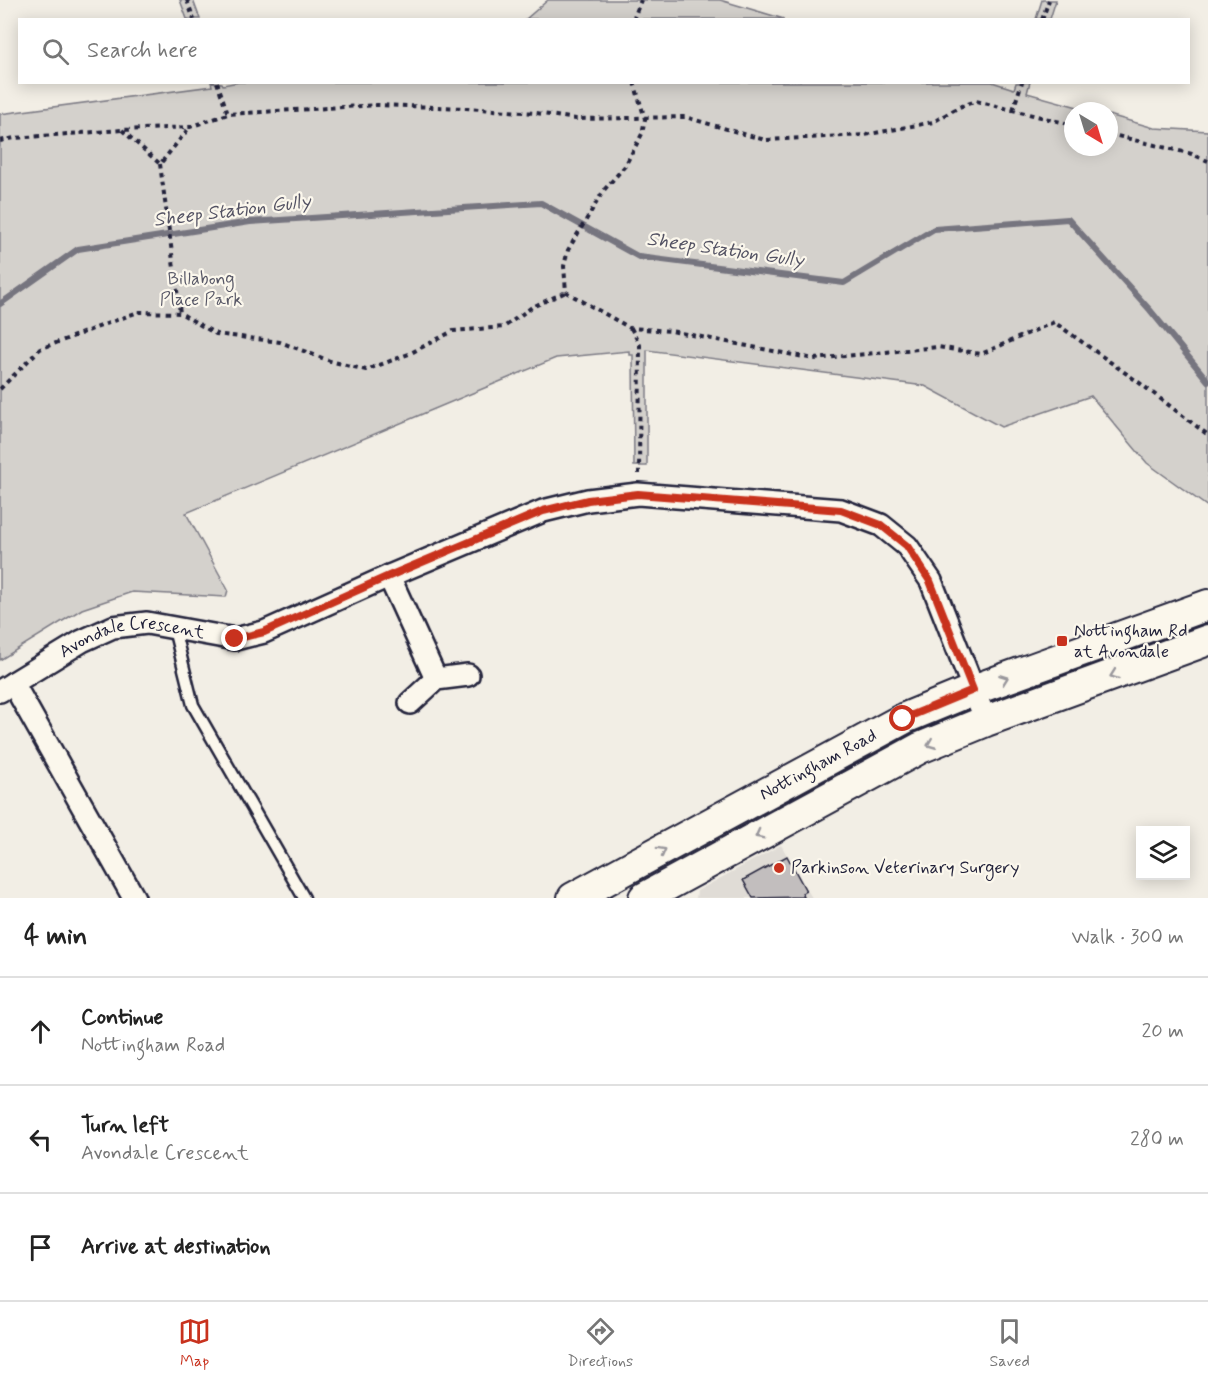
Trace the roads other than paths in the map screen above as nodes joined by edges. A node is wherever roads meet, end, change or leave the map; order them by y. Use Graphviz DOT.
graph roads {
  1 [pos="389,576"];
  2 [pos="1208,605"];
  3 [pos="174,629"];
  4 [pos="1208,640"];
  5 [pos="468,675"];
  6 [pos="435,679"];
  7 [pos="7,687"];
  8 [pos="973,690"];
  9 [pos="410,703"];
  10 [pos="986,721"];
  11 [pos="631,867"];
  12 [pos="134,898"];
  13 [pos="304,898"];
  14 [pos="573,898"];
  15 [pos="646,898"];
  1 -- 3 [label="street, Avondale Crescent"];
  1 -- 6 [label="street"];
  1 -- 8 [label="street, Avondale Crescent"];
  8 -- 2 [label="street, Nottingham Road, one-way"];
  3 -- 7 [label="street, Avondale Crescent"];
  3 -- 13 [label="lane"];
  4 -- 10 [label="street, Nottingham Road, one-way"];
  5 -- 6 [label="street"];
  6 -- 9 [label="street"];
  7 -- 12 [label="street"];
  8 -- 10 [label="street, Avondale Crescent"];
  11 -- 8 [label="street, Nottingham Road, one-way"];
  10 -- 15 [label="street, Nottingham Road, one-way"];
  11 -- 14 [label="street, Nottingham Road"];
  11 -- 15 [label="street"];
}
